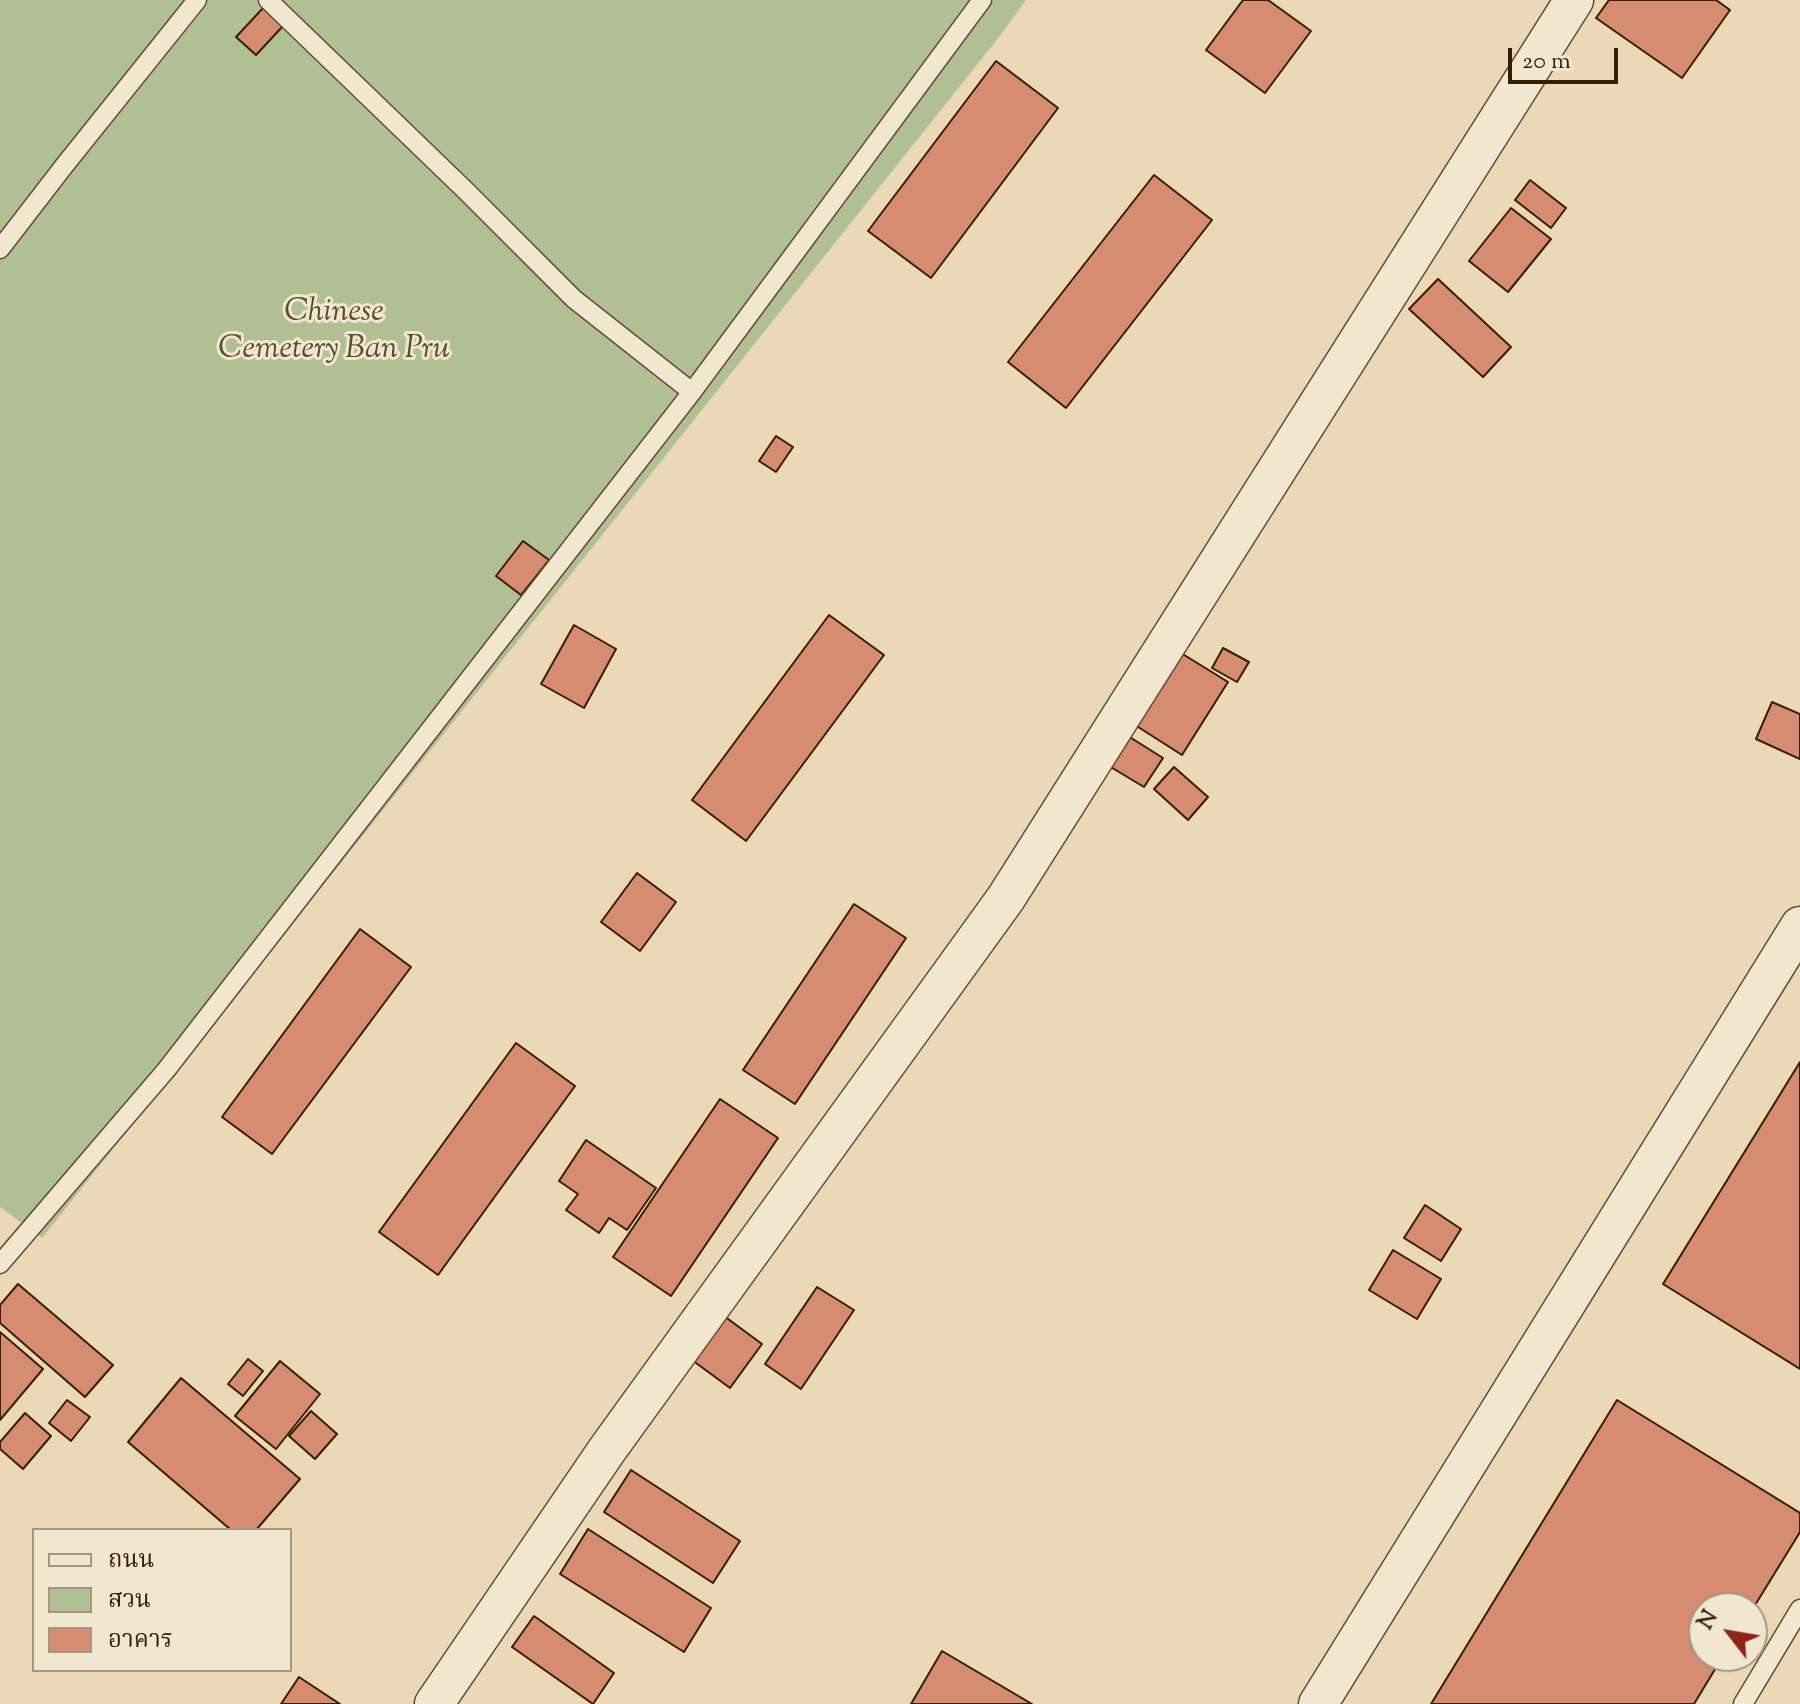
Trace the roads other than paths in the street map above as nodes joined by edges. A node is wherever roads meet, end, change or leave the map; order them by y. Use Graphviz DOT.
graph roads {
  1 [pos="197,0"];
  2 [pos="268,0"];
  3 [pos="982,0"];
  4 [pos="1574,0"];
  5 [pos="0,249"];
  6 [pos="692,392"];
  7 [pos="1800,926"];
  8 [pos="0,1264"];
  9 [pos="1800,1609"];
  10 [pos="434,1704"];
  11 [pos="1318,1704"];
  12 [pos="1743,1704"];
  1 -- 5 [label="lane"];
  2 -- 6 [label="lane"];
  3 -- 6 [label="lane"];
  4 -- 10 [label="street"];
  6 -- 8 [label="lane"];
  7 -- 11 [label="street"];
  9 -- 12 [label="lane"];
}
